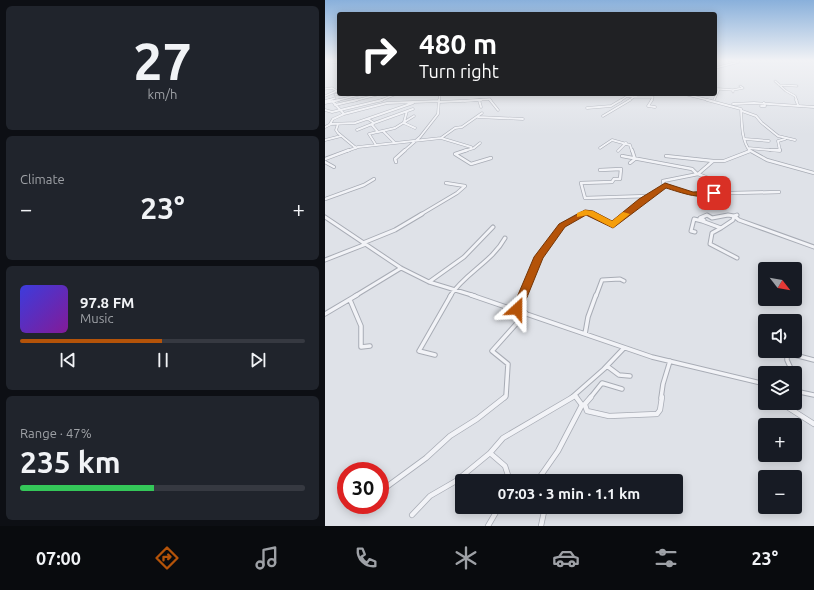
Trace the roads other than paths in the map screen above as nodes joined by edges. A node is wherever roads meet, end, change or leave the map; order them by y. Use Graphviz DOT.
graph roads {
  1 [pos="779,85"];
  2 [pos="740,86"];
  3 [pos="797,86"];
  4 [pos="325,89"];
  5 [pos="719,89"];
  6 [pos="337,90"];
  7 [pos="337,91"];
  8 [pos="333,93"];
  9 [pos="335,95"];
  10 [pos="325,96"];
  11 [pos="353,96"];
  12 [pos="372,96"];
  13 [pos="390,96"];
  14 [pos="440,96"];
  15 [pos="646,96"];
  16 [pos="650,96"];
  17 [pos="694,96"];
  18 [pos="716,96"];
  19 [pos="634,97"];
  20 [pos="334,100"];
  21 [pos="479,100"];
  22 [pos="714,100"];
  23 [pos="325,102"];
  24 [pos="439,102"];
  25 [pos="369,103"];
  26 [pos="412,103"];
  27 [pos="764,103"];
  28 [pos="733,104"];
  29 [pos="335,105"];
  30 [pos="798,105"];
  31 [pos="373,106"];
  32 [pos="761,106"];
  33 [pos="481,107"];
  34 [pos="655,107"];
  35 [pos="814,107"];
  36 [pos="587,108"];
  37 [pos="325,110"];
  38 [pos="339,110"];
  39 [pos="498,110"];
  40 [pos="407,111"];
  41 [pos="742,111"];
  42 [pos="482,113"];
  43 [pos="345,114"];
  44 [pos="414,116"];
  45 [pos="603,116"];
  46 [pos="479,117"];
  47 [pos="368,119"];
  48 [pos="523,119"];
  49 [pos="404,122"];
  50 [pos="331,124"];
  51 [pos="338,124"];
  52 [pos="373,124"];
  53 [pos="325,127"];
  54 [pos="415,128"];
  55 [pos="357,130"];
  56 [pos="383,131"];
  57 [pos="378,132"];
  58 [pos="341,136"];
  59 [pos="441,138"];
  60 [pos="785,138"];
  61 [pos="745,139"];
  62 [pos="325,140"];
  63 [pos="417,140"];
  64 [pos="795,140"];
  65 [pos="769,141"];
  66 [pos="395,143"];
  67 [pos="480,143"];
  68 [pos="626,143"];
  69 [pos="376,145"];
  70 [pos="471,147"];
  71 [pos="356,148"];
  72 [pos="600,148"];
  73 [pos="748,148"];
  74 [pos="618,151"];
  75 [pos="750,152"];
  76 [pos="622,156"];
  77 [pos="666,156"];
  78 [pos="491,158"];
  79 [pos="635,159"];
  80 [pos="325,161"];
  81 [pos="713,161"];
  82 [pos="396,162"];
  83 [pos="630,163"];
  84 [pos="334,166"];
  85 [pos="600,170"];
  86 [pos="814,173"];
  87 [pos="697,174"];
  88 [pos="374,179"];
  89 [pos="446,183"];
  90 [pos="665,185"];
  91 [pos="779,192"];
  92 [pos="714,193"];
  93 [pos="648,196"];
  94 [pos="325,199"];
  95 [pos="736,216"];
  96 [pos="325,217"];
  97 [pos="702,221"];
  98 [pos="493,227"];
  99 [pos="721,228"];
  100 [pos="695,232"];
  101 [pos="505,238"];
  102 [pos="365,244"];
  103 [pos="814,247"];
  104 [pos="737,258"];
  105 [pos="325,260"];
  106 [pos="401,268"];
  107 [pos="624,281"];
  108 [pos="429,282"];
  109 [pos="453,290"];
  110 [pos="350,300"];
  111 [pos="517,309"];
  112 [pos="325,314"];
  113 [pos="526,314"];
  114 [pos="585,334"];
  115 [pos="370,346"];
  116 [pos="624,348"];
  117 [pos="435,355"];
  118 [pos="802,356"];
  119 [pos="814,360"];
  120 [pos="670,361"];
  121 [pos="607,366"];
  122 [pos="630,376"];
  123 [pos="758,382"];
  124 [pos="622,389"];
  125 [pos="802,393"];
  126 [pos="575,395"];
  127 [pos="814,395"];
  128 [pos="583,405"];
  129 [pos="792,410"];
  130 [pos="814,424"];
  131 [pos="490,453"];
  132 [pos="507,474"];
  133 [pos="542,474"];
  134 [pos="389,485"];
  135 [pos="493,514"];
  136 [pos="544,514"];
  137 [pos="412,516"];
  138 [pos="488,526"];
  139 [pos="541,526"];
  1 -- 3 [label="street"];
  1 -- 30 [label="street"];
  2 -- 5 [label="street"];
  4 -- 6 [label="street"];
  7 -- 8 [label="street"];
  8 -- 9 [label="street"];
  8 -- 10 [label="street"];
  9 -- 20 [label="street"];
  11 -- 20 [label="street"];
  12 -- 29 [label="street"];
  13 -- 25 [label="street"];
  14 -- 24 [label="street"];
  15 -- 19 [label="street"];
  16 -- 34 [label="street"];
  17 -- 28 [label="street"];
  18 -- 22 [label="street"];
  19 -- 36 [label="street"];
  19 -- 45 [label="street"];
  20 -- 23 [label="street"];
  20 -- 23 [label="street"];
  20 -- 29 [label="street"];
  21 -- 24 [label="street"];
  21 -- 33 [label="street"];
  21 -- 39 [label="street"];
  24 -- 26 [label="street"];
  24 -- 63 [label="street"];
  25 -- 31 [label="street"];
  25 -- 38 [label="street"];
  26 -- 31 [label="street"];
  26 -- 40 [label="street"];
  26 -- 47 [label="street"];
  27 -- 32 [label="street"];
  28 -- 30 [label="street"];
  28 -- 61 [label="street"];
  29 -- 38 [label="street"];
  30 -- 35 [label="street"];
  31 -- 43 [label="street"];
  37 -- 38 [label="street"];
  38 -- 43 [label="street"];
  40 -- 49 [label="street"];
  40 -- 52 [label="street"];
  41 -- 60 [label="street"];
  42 -- 46 [label="street"];
  43 -- 50 [label="street"];
  44 -- 49 [label="street"];
  46 -- 48 [label="street"];
  46 -- 59 [label="street"];
  47 -- 51 [label="street"];
  47 -- 52 [label="street"];
  49 -- 54 [label="street"];
  49 -- 56 [label="street"];
  50 -- 51 [label="street"];
  50 -- 53 [label="street"];
  51 -- 58 [label="street"];
  52 -- 55 [label="street"];
  52 -- 57 [label="street"];
  56 -- 57 [label="street"];
  56 -- 66 [label="street"];
  57 -- 69 [label="street"];
  58 -- 62 [label="street"];
  58 -- 71 [label="street"];
  59 -- 63 [label="street"];
  59 -- 70 [label="street"];
  60 -- 64 [label="street"];
  60 -- 73 [label="street"];
  61 -- 65 [label="street"];
  61 -- 73 [label="street"];
  63 -- 66 [label="street"];
  63 -- 82 [label="street"];
  66 -- 69 [label="street"];
  67 -- 70 [label="street"];
  68 -- 72 [label="street"];
  68 -- 74 [label="street"];
  68 -- 79 [label="street"];
  69 -- 71 [label="street"];
  70 -- 78 [label="street"];
  71 -- 80 [label="street"];
  73 -- 75 [label="street"];
  75 -- 81 [label="street"];
  75 -- 86 [label="street"];
  76 -- 79 [label="street"];
  77 -- 81 [label="street"];
  79 -- 83 [label="street"];
  79 -- 87 [label="street"];
  80 -- 84 [label="street"];
  81 -- 87 [label="street"];
  85 -- 93 [label="street"];
  87 -- 90 [label="street"];
  87 -- 92 [label="street"];
  88 -- 94 [label="street"];
  89 -- 102 [label="street"];
  90 -- 92 [label="street"];
  90 -- 93 [label="street"];
  91 -- 92 [label="street"];
  93 -- 111 [label="street"];
  95 -- 97 [label="street"];
  95 -- 99 [label="street"];
  95 -- 103 [label="street"];
  96 -- 102 [label="street"];
  97 -- 99 [label="street"];
  97 -- 100 [label="street"];
  98 -- 108 [label="street"];
  99 -- 104 [label="street"];
  101 -- 109 [label="street"];
  102 -- 105 [label="street"];
  102 -- 106 [label="street"];
  106 -- 108 [label="street"];
  106 -- 110 [label="street"];
  107 -- 114 [label="street"];
  108 -- 109 [label="street"];
  109 -- 113 [label="street"];
  109 -- 117 [label="street"];
  110 -- 112 [label="street"];
  110 -- 115 [label="street"];
  113 -- 114 [label="street"];
  113 -- 134 [label="street"];
  114 -- 116 [label="street"];
  116 -- 120 [label="street"];
  116 -- 121 [label="street"];
  118 -- 119 [label="street"];
  120 -- 123 [label="street"];
  120 -- 128 [label="street"];
  121 -- 122 [label="street"];
  121 -- 126 [label="street"];
  124 -- 128 [label="street"];
  125 -- 127 [label="street"];
  126 -- 128 [label="street"];
  126 -- 131 [label="street"];
  128 -- 133 [label="street"];
  129 -- 130 [label="street"];
  131 -- 132 [label="street"];
  131 -- 137 [label="street"];
  135 -- 138 [label="street"];
  136 -- 139 [label="street"];
}
